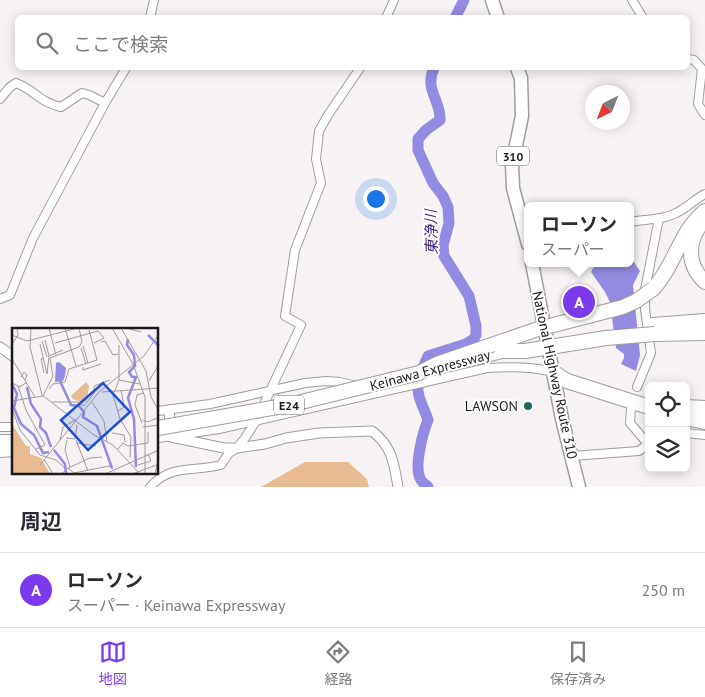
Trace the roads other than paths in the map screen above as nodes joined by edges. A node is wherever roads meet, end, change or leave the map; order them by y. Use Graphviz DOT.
graph roads {
  1 [pos="154,0"];
  2 [pos="394,0"];
  3 [pos="492,0"];
  4 [pos="632,0"];
  5 [pos="151,15"];
  6 [pos="387,15"];
  7 [pos="497,15"];
  8 [pos="641,15"];
  9 [pos="690,59"];
  10 [pos="125,70"];
  11 [pos="359,70"];
  12 [pos="518,70"];
  13 [pos="0,99"];
  14 [pos="104,103"];
  15 [pos="705,115"];
  16 [pos="705,194"];
  17 [pos="705,211"];
  18 [pos="659,218"];
  19 [pos="705,220"];
  20 [pos="634,221"];
  21 [pos="524,227"];
  22 [pos="533,267"];
  23 [pos="705,282"];
  24 [pos="0,299"];
  25 [pos="705,321"];
  26 [pos="654,330"];
  27 [pos="705,333"];
  28 [pos="0,347"];
  29 [pos="12,356"];
  30 [pos="553,372"];
  31 [pos="419,373"];
  32 [pos="637,387"];
  33 [pos="270,391"];
  34 [pos="372,393"];
  35 [pos="645,398"];
  36 [pos="645,406"];
  37 [pos="690,406"];
  38 [pos="631,408"];
  39 [pos="705,408"];
  40 [pos="169,410"];
  41 [pos="159,411"];
  42 [pos="690,412"];
  43 [pos="705,414"];
  44 [pos="690,419"];
  45 [pos="256,421"];
  46 [pos="705,422"];
  47 [pos="159,428"];
  48 [pos="690,433"];
  49 [pos="705,435"];
  50 [pos="171,437"];
  51 [pos="159,438"];
  52 [pos="645,440"];
  53 [pos="645,446"];
  54 [pos="237,448"];
  55 [pos="572,456"];
  56 [pos="150,487"];
  57 [pos="398,487"];
  58 [pos="579,487"];
  1 -- 5 [label="street"];
  2 -- 6 [label="street"];
  3 -- 7 [label="highway"];
  4 -- 8 [label="street"];
  9 -- 15 [label="street"];
  10 -- 14 [label="street"];
  11 -- 33 [label="street"];
  12 -- 21 [label="highway, 310"];
  13 -- 14 [label="street"];
  14 -- 24 [label="street"];
  16 -- 18 [label="street"];
  17 -- 31 [label="highway, bridge"];
  18 -- 20 [label="street"];
  18 -- 32 [label="street"];
  19 -- 23 [label="highway"];
  22 -- 30 [label="highway, National Highway Route 310"];
  25 -- 26 [label="highway"];
  26 -- 27 [label="highway"];
  26 -- 31 [label="highway, Keinawa Expressway / E24, bridge"];
  28 -- 29 [label="street"];
  30 -- 34 [label="street"];
  30 -- 35 [label="highway"];
  30 -- 36 [label="highway"];
  30 -- 55 [label="highway, National Highway Route 310"];
  31 -- 47 [label="highway, Keinawa Expressway / E24, bridge"];
  33 -- 34 [label="street"];
  33 -- 40 [label="street"];
  33 -- 45 [label="street"];
  34 -- 45 [label="street"];
  37 -- 39 [label="highway"];
  38 -- 52 [label="street"];
  40 -- 41 [label="street"];
  40 -- 50 [label="street"];
  42 -- 43 [label="highway"];
  44 -- 46 [label="highway"];
  45 -- 50 [label="street"];
  45 -- 54 [label="street"];
  48 -- 49 [label="street"];
  50 -- 51 [label="street"];
  50 -- 54 [label="street"];
  53 -- 55 [label="street"];
  54 -- 56 [label="street"];
  54 -- 57 [label="street"];
  55 -- 58 [label="highway, National Highway Route 310"];
}
